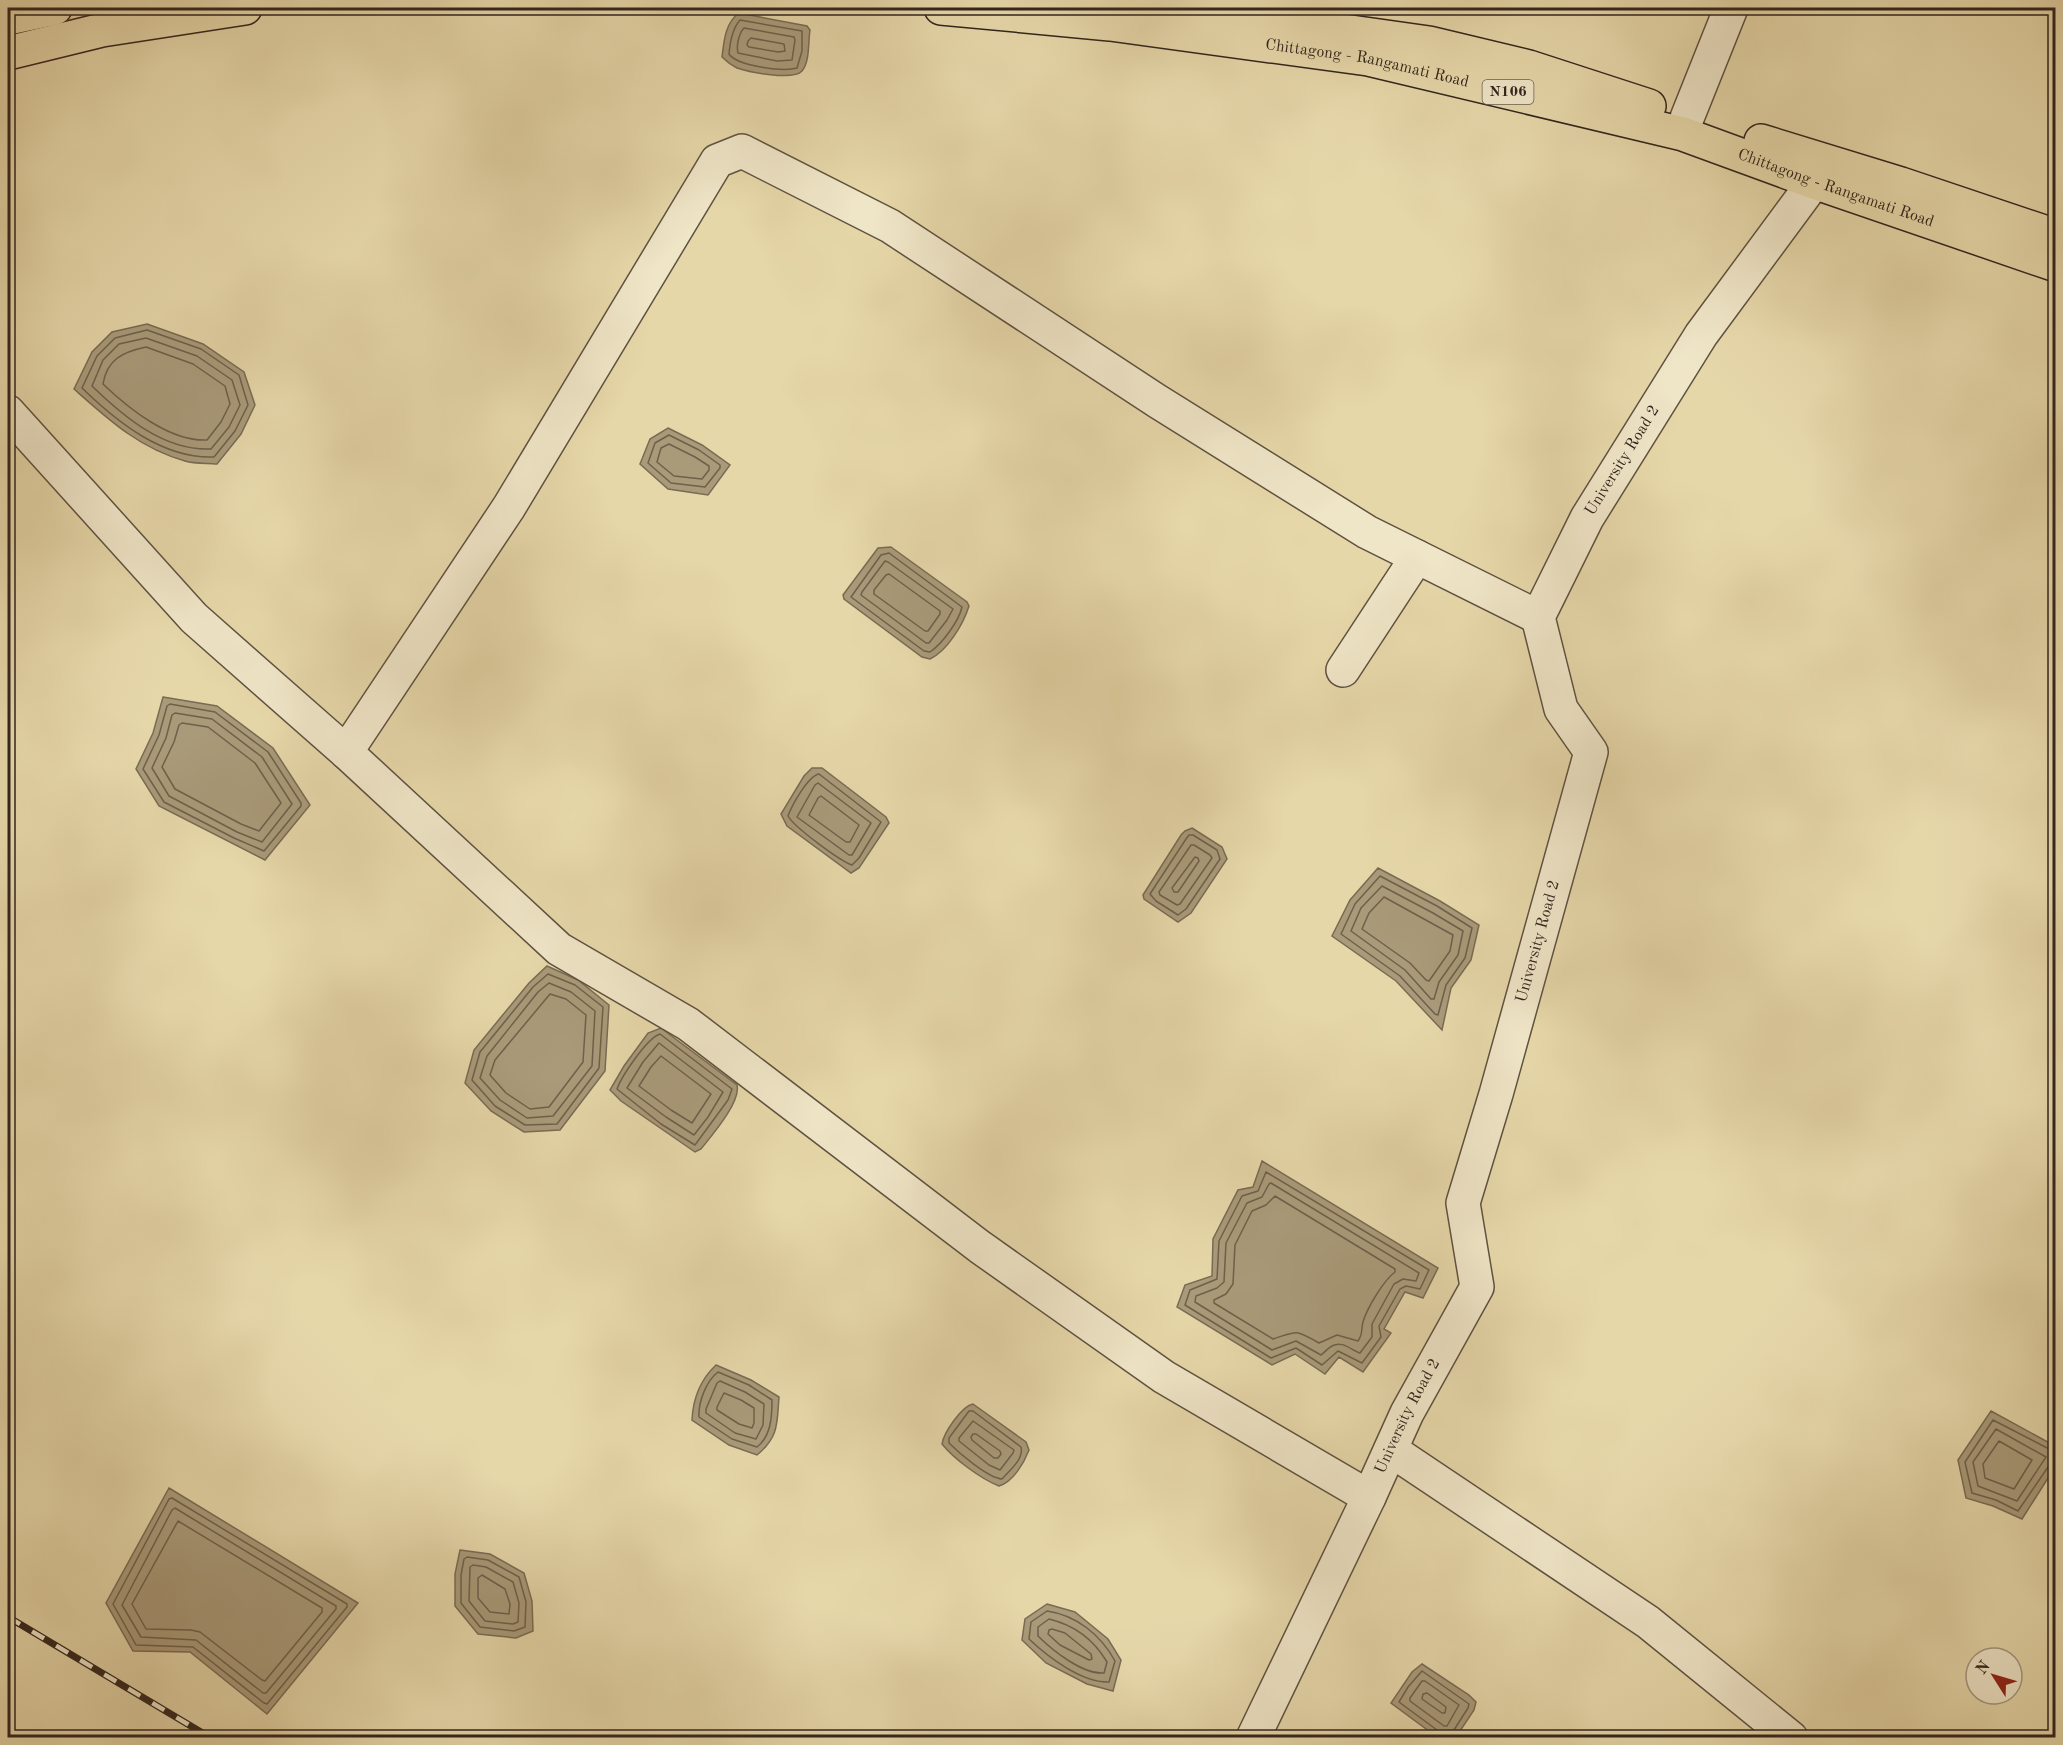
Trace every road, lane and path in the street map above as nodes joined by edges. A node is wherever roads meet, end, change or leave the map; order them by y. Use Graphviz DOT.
graph roads {
  1 [pos="55,8"];
  2 [pos="245,8"];
  3 [pos="941,8"];
  4 [pos="1179,8"];
  5 [pos="1731,8"];
  6 [pos="8,18"];
  7 [pos="8,53"];
  8 [pos="1687,118"];
  9 [pos="1814,182"];
  10 [pos="2055,236"];
  11 [pos="2055,265"];
  12 [pos="8,412"];
  13 [pos="1417,556"];
  14 [pos="1538,617"];
  15 [pos="1343,670"];
  16 [pos="346,752"];
  17 [pos="1391,1450"];
  18 [pos="1369,1497"];
  19 [pos="1253,1737"];
  20 [pos="1791,1737"];
  1 -- 6 [label="highway"];
  2 -- 7 [label="highway"];
  3 -- 9 [label="highway, Chittagong - Rangamati Road / N106"];
  4 -- 8 [label="highway, Chittagong - Rangamati Road / N106"];
  5 -- 8 [label="street"];
  8 -- 10 [label="highway, Chittagong - Rangamati Road / N106"];
  9 -- 11 [label="highway, Chittagong - Rangamati Road / N106"];
  9 -- 14 [label="street, University Road 2"];
  12 -- 16 [label="street"];
  13 -- 14 [label="street"];
  13 -- 15 [label="street"];
  13 -- 16 [label="street"];
  14 -- 17 [label="street, University Road 2"];
  16 -- 18 [label="street"];
  17 -- 18 [label="street, University Road 2"];
  17 -- 20 [label="street"];
  18 -- 19 [label="street, University Road 2"];
}
